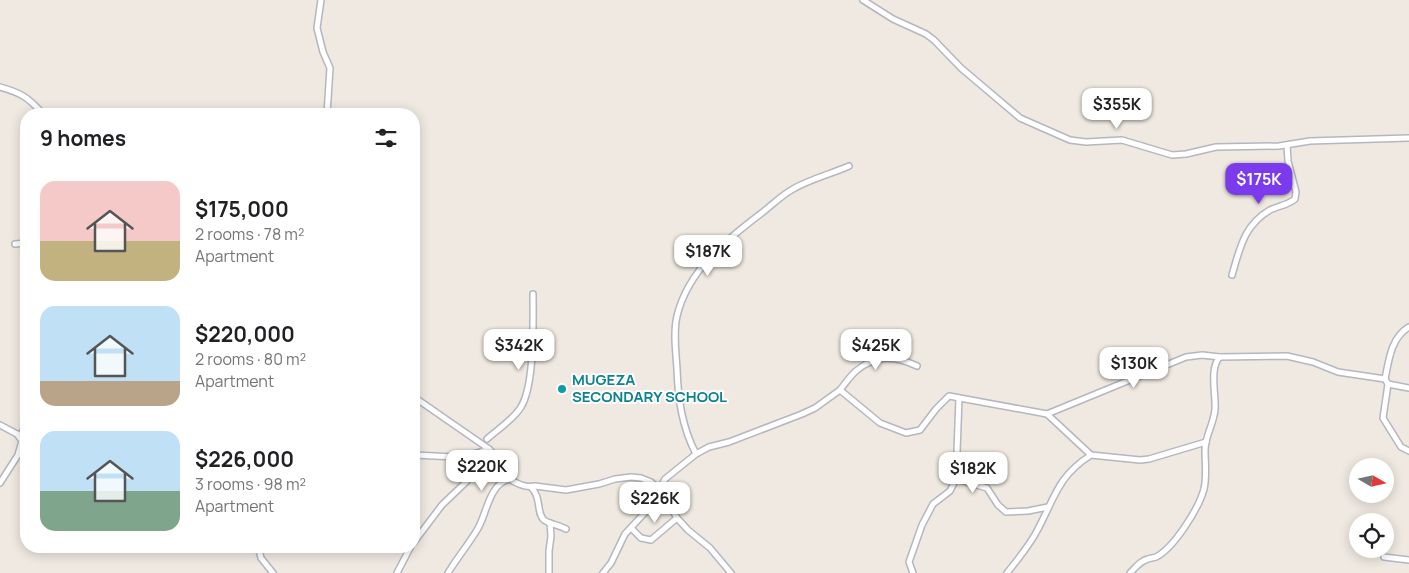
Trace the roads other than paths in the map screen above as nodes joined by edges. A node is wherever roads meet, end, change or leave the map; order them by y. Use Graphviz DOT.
graph roads {
  1 [pos="321,0"];
  2 [pos="863,0"];
  3 [pos="0,87"];
  4 [pos="38,108"];
  5 [pos="327,108"];
  6 [pos="1409,138"];
  7 [pos="1287,145"];
  8 [pos="849,166"];
  9 [pos="15,244"];
  10 [pos="20,244"];
  11 [pos="1232,274"];
  12 [pos="532,294"];
  13 [pos="1409,327"];
  14 [pos="1220,357"];
  15 [pos="917,366"];
  16 [pos="1386,381"];
  17 [pos="1409,388"];
  18 [pos="840,390"];
  19 [pos="959,398"];
  20 [pos="420,401"];
  21 [pos="1047,414"];
  22 [pos="0,425"];
  23 [pos="20,434"];
  24 [pos="487,439"];
  25 [pos="1206,442"];
  26 [pos="20,448"];
  27 [pos="490,449"];
  28 [pos="1409,451"];
  29 [pos="696,454"];
  30 [pos="420,455"];
  31 [pos="1091,455"];
  32 [pos="465,457"];
  33 [pos="510,479"];
  34 [pos="956,479"];
  35 [pos="0,483"];
  36 [pos="531,487"];
  37 [pos="660,490"];
  38 [pos="1048,507"];
  39 [pos="677,518"];
  40 [pos="550,523"];
  41 [pos="631,528"];
  42 [pos="566,529"];
  43 [pos="420,534"];
  44 [pos="260,553"];
  45 [pos="407,553"];
  46 [pos="1392,558"];
  47 [pos="1409,560"];
  48 [pos="273,573"];
  49 [pos="397,573"];
  50 [pos="448,573"];
  51 [pos="549,573"];
  52 [pos="603,573"];
  53 [pos="732,573"];
  54 [pos="913,573"];
  55 [pos="1007,573"];
  56 [pos="1130,573"];
  1 -- 5 [label="street"];
  2 -- 7 [label="street"];
  3 -- 4 [label="street"];
  6 -- 7 [label="street"];
  7 -- 11 [label="street"];
  8 -- 29 [label="street"];
  9 -- 10 [label="street"];
  12 -- 24 [label="street"];
  13 -- 16 [label="street"];
  14 -- 16 [label="street"];
  14 -- 21 [label="street"];
  14 -- 25 [label="street"];
  15 -- 18 [label="street"];
  16 -- 17 [label="street"];
  16 -- 28 [label="street"];
  18 -- 19 [label="street"];
  18 -- 29 [label="street"];
  19 -- 21 [label="street"];
  19 -- 34 [label="street"];
  20 -- 27 [label="street"];
  21 -- 31 [label="street"];
  22 -- 23 [label="street"];
  25 -- 31 [label="street"];
  25 -- 56 [label="street"];
  26 -- 35 [label="street"];
  27 -- 32 [label="street"];
  27 -- 33 [label="street"];
  29 -- 37 [label="street"];
  30 -- 32 [label="street"];
  31 -- 38 [label="street"];
  32 -- 43 [label="street"];
  33 -- 36 [label="street"];
  33 -- 50 [label="street"];
  34 -- 38 [label="street"];
  34 -- 54 [label="street"];
  36 -- 37 [label="street"];
  36 -- 40 [label="street"];
  37 -- 39 [label="street"];
  37 -- 41 [label="street"];
  38 -- 55 [label="street"];
  39 -- 41 [label="street"];
  39 -- 53 [label="street"];
  40 -- 42 [label="street"];
  40 -- 51 [label="street"];
  41 -- 52 [label="street"];
  44 -- 48 [label="street"];
  45 -- 49 [label="street"];
  46 -- 47 [label="street"];
}
